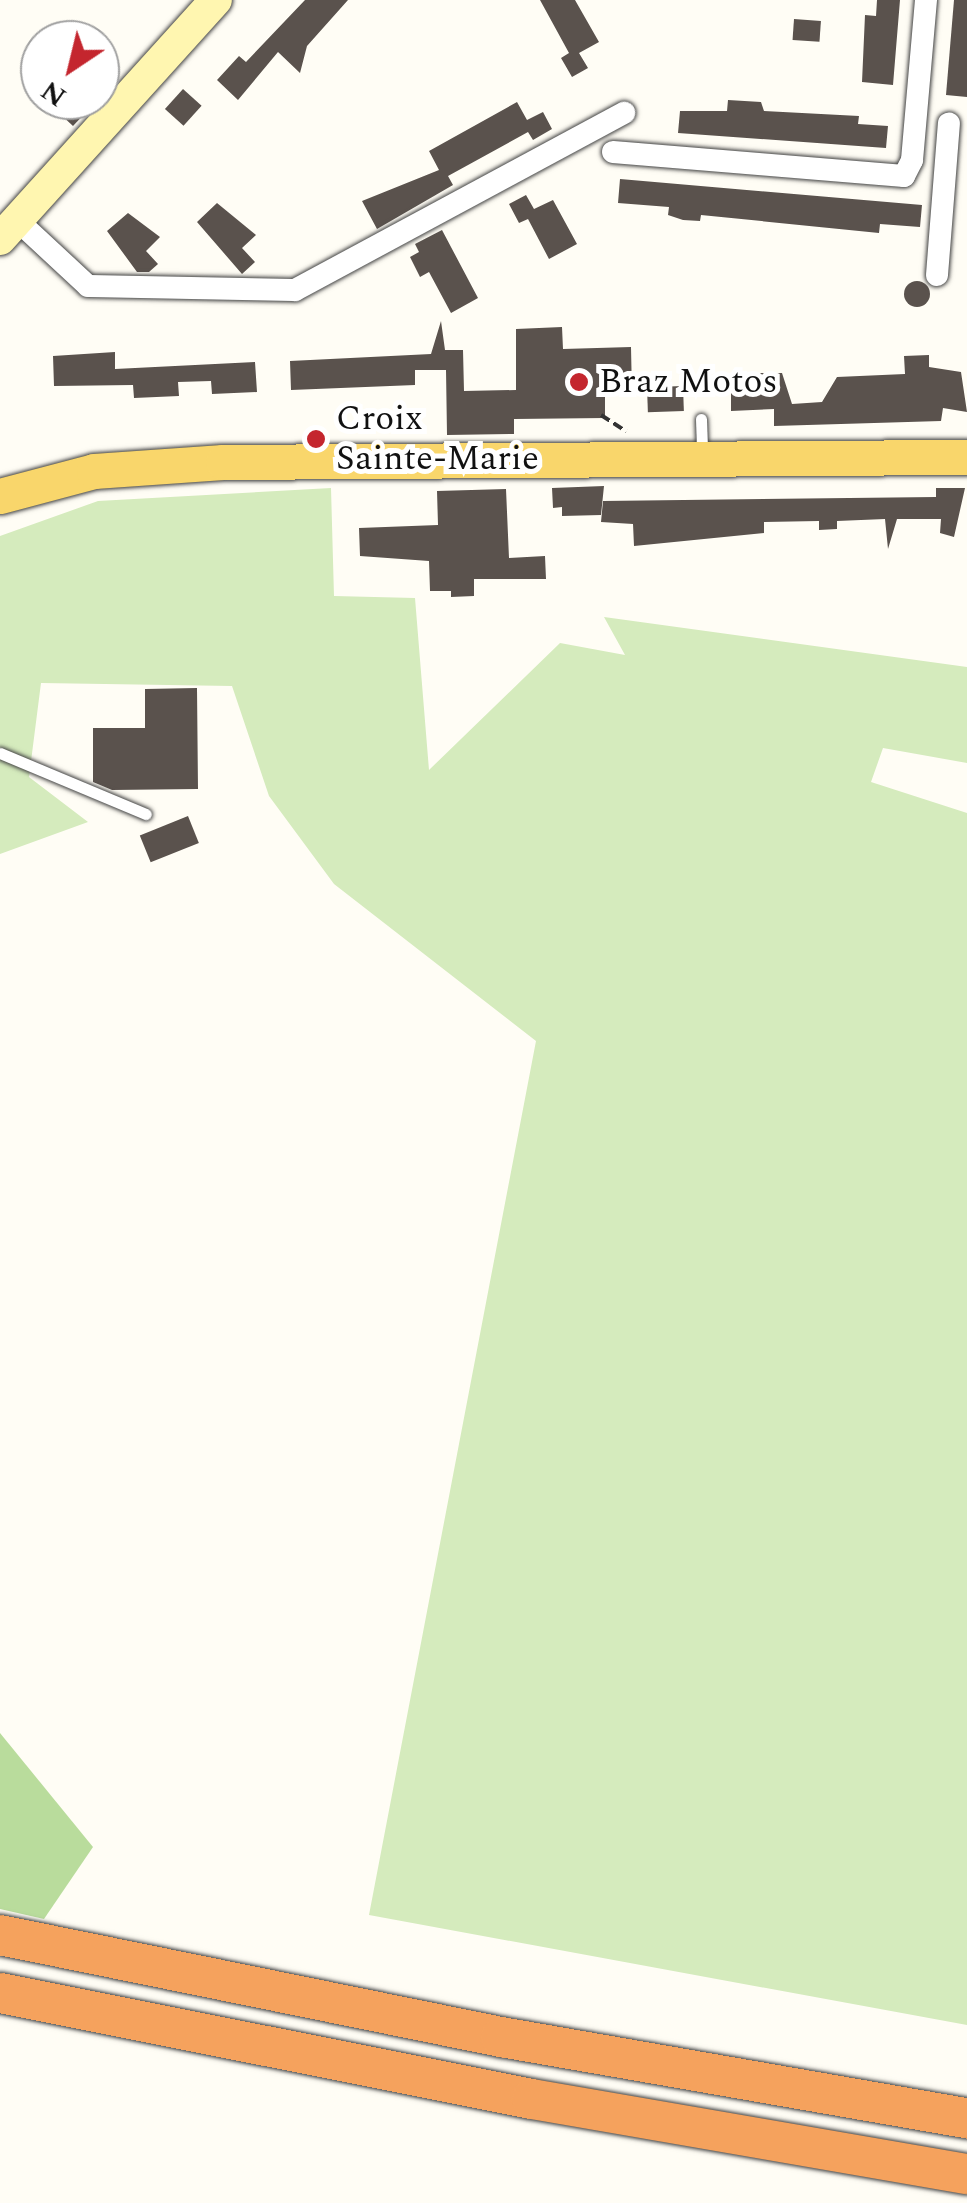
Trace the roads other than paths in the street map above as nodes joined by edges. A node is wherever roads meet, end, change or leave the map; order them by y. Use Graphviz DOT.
graph roads {
  1 [pos="216,0"];
  2 [pos="926,0"];
  3 [pos="624,113"];
  4 [pos="916,120"];
  5 [pos="958,124"];
  6 [pos="613,152"];
  7 [pos="8,229"];
  8 [pos="936,275"];
  9 [pos="967,440"];
  10 [pos="702,441"];
  11 [pos="967,457"];
  12 [pos="36,482"];
  13 [pos="0,485"];
  14 [pos="0,496"];
  15 [pos="0,753"];
  16 [pos="146,814"];
  17 [pos="0,1936"];
  18 [pos="0,1992"];
  19 [pos="967,2118"];
  20 [pos="967,2174"];
  1 -- 7 [label="main road"];
  2 -- 4 [label="street"];
  3 -- 7 [label="street"];
  4 -- 5 [label="street"];
  4 -- 6 [label="street"];
  5 -- 8 [label="street"];
  9 -- 10 [label="main road"];
  10 -- 11 [label="main road"];
  10 -- 12 [label="main road"];
  12 -- 13 [label="main road"];
  12 -- 14 [label="main road"];
  15 -- 16 [label="lane"];
  17 -- 19 [label="highway"];
  18 -- 20 [label="highway"];
}
